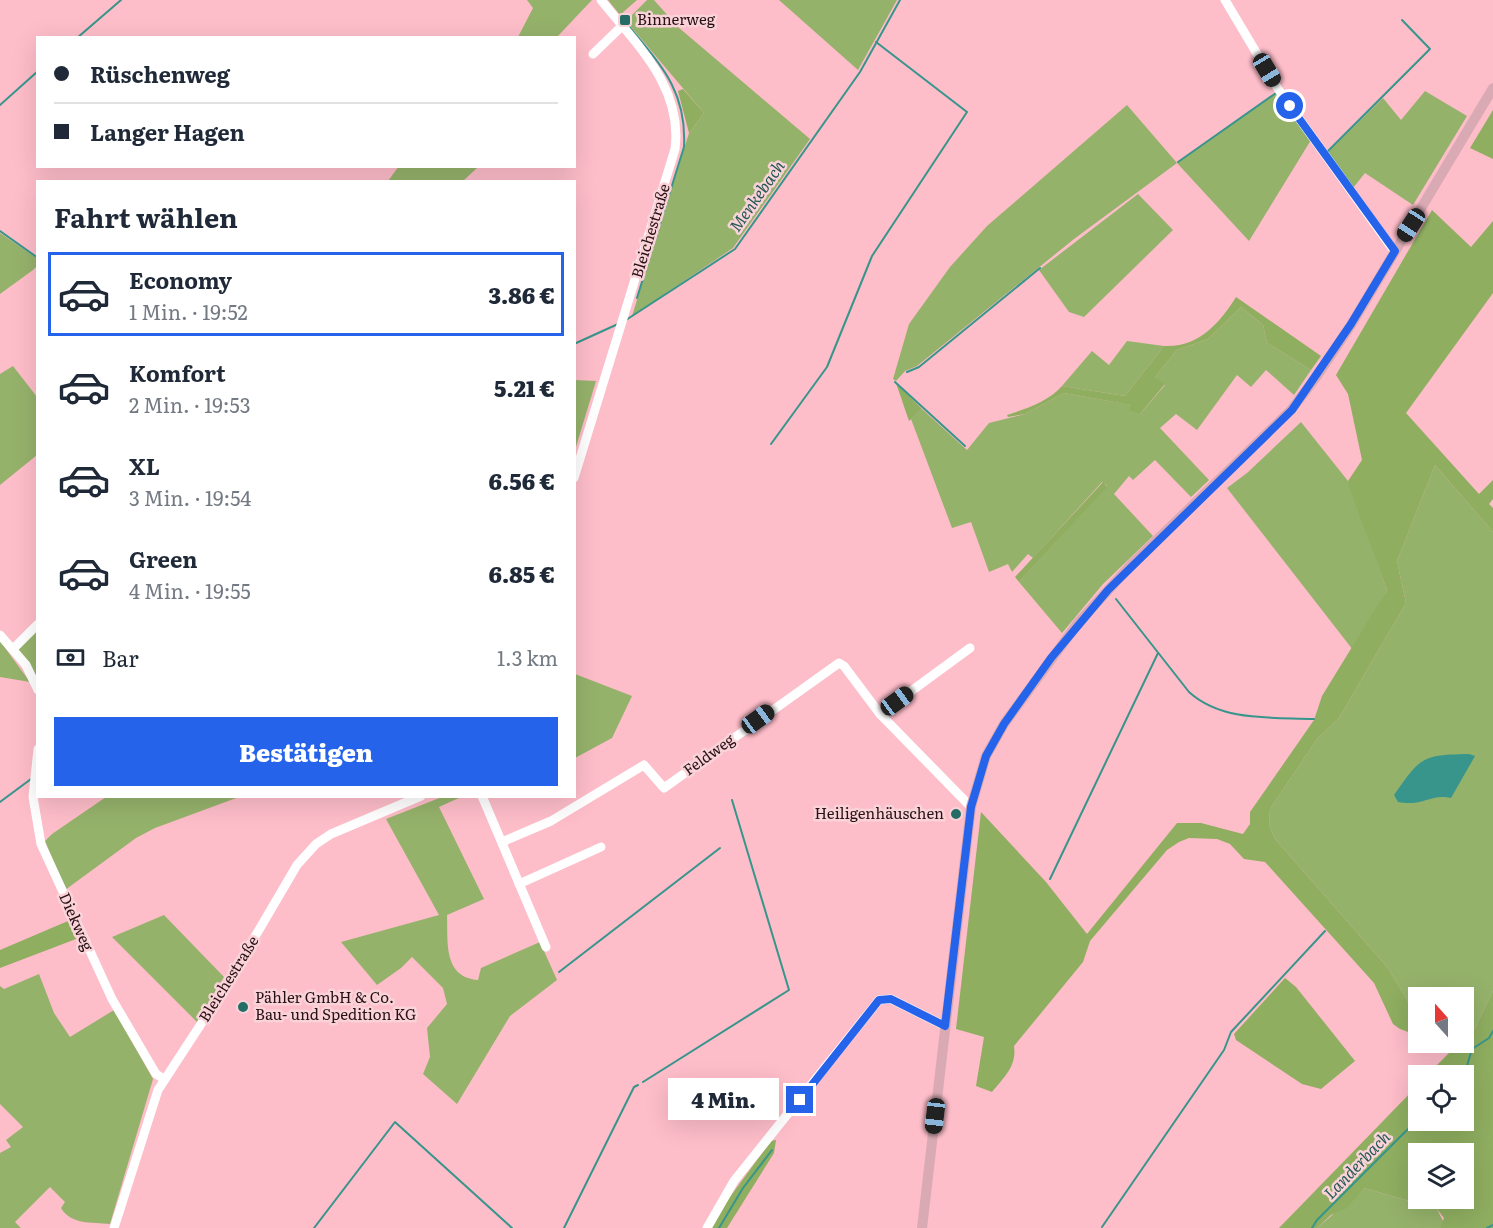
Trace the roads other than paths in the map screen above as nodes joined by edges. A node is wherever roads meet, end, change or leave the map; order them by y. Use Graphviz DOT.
graph roads {
  1 [pos="601,0"];
  2 [pos="1225,0"];
  3 [pos="622,26"];
  4 [pos="593,54"];
  5 [pos="1493,88"];
  6 [pos="1395,251"];
  7 [pos="576,472"];
  8 [pos="36,626"];
  9 [pos="0,635"];
  10 [pos="970,648"];
  11 [pos="13,649"];
  12 [pos="36,686"];
  13 [pos="880,714"];
  14 [pos="36,760"];
  15 [pos="416,798"];
  16 [pos="483,798"];
  17 [pos="971,807"];
  18 [pos="502,842"];
  19 [pos="601,847"];
  20 [pos="519,884"];
  21 [pos="546,947"];
  22 [pos="945,1026"];
  23 [pos="164,1079"];
  24 [pos="114,1228"];
  25 [pos="707,1228"];
  26 [pos="922,1228"];
  1 -- 3 [label="street, Bleichestraße"];
  2 -- 6 [label="street"];
  3 -- 4 [label="street"];
  3 -- 7 [label="street, Bleichestraße"];
  5 -- 6 [label="main road"];
  6 -- 17 [label="main road"];
  8 -- 11 [label="street"];
  9 -- 11 [label="street"];
  10 -- 13 [label="street"];
  11 -- 12 [label="street"];
  13 -- 17 [label="street, Feldweg"];
  13 -- 18 [label="street, Feldweg"];
  14 -- 23 [label="street, Diekweg"];
  15 -- 23 [label="street, Bleichestraße"];
  16 -- 18 [label="street"];
  17 -- 22 [label="main road"];
  18 -- 20 [label="street"];
  19 -- 20 [label="street"];
  20 -- 21 [label="street"];
  22 -- 25 [label="street"];
  22 -- 26 [label="main road"];
  23 -- 24 [label="street, Bleichestraße"];
}
